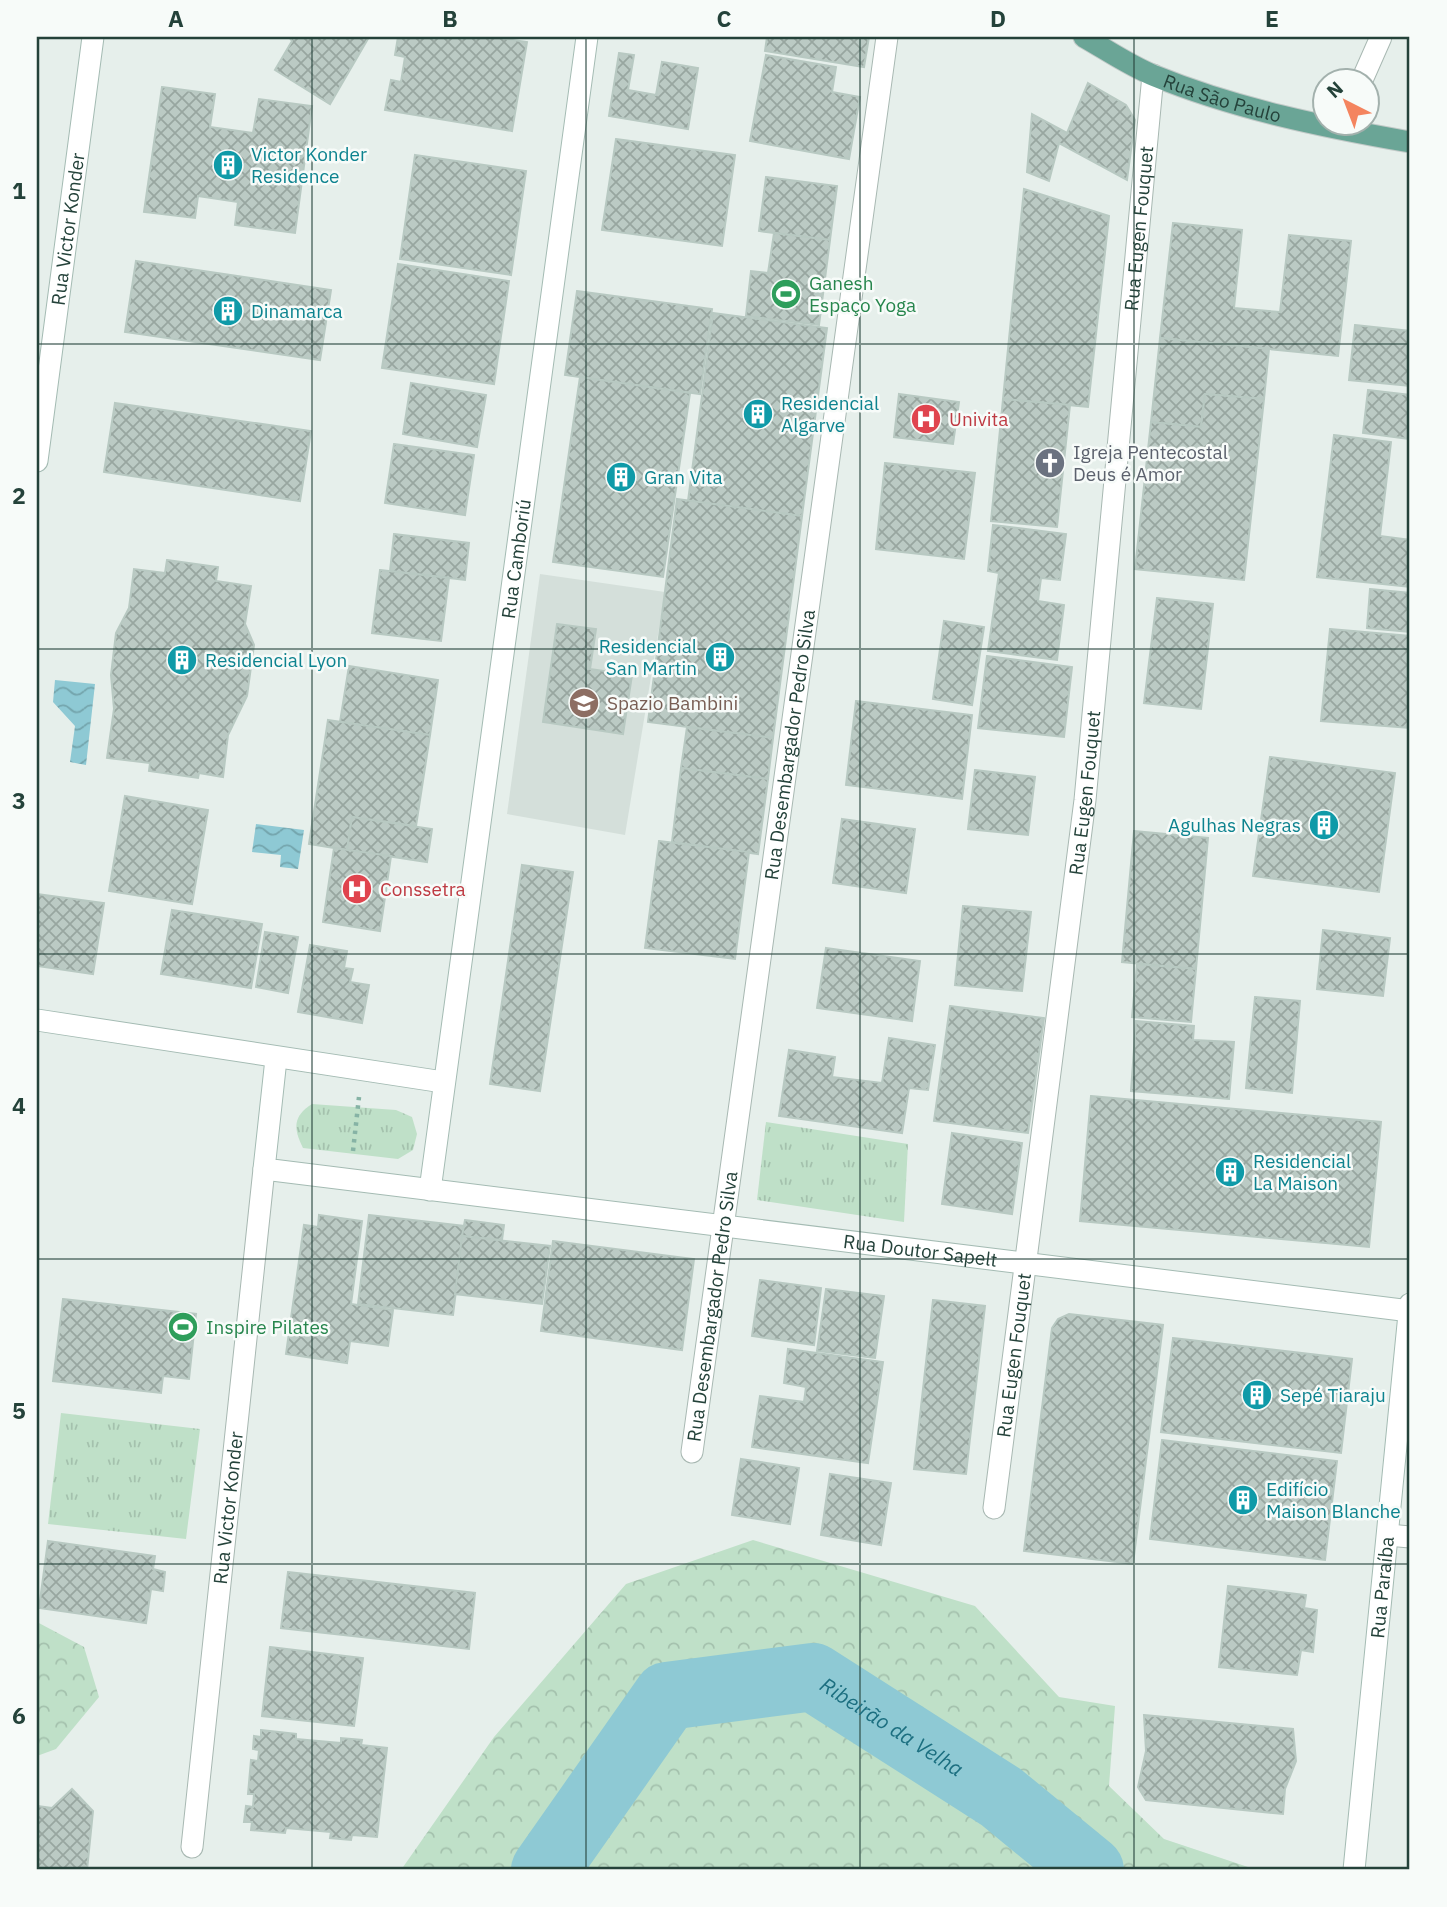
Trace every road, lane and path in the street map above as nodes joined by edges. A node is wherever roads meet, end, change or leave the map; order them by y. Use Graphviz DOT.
graph roads {
  1 [pos="93,37"];
  2 [pos="587,37"];
  3 [pos="887,37"];
  4 [pos="1084,37"];
  5 [pos="1381,37"];
  6 [pos="1368,66"];
  7 [pos="1153,75"];
  8 [pos="1310,120"];
  9 [pos="1380,135"];
  10 [pos="1410,142"];
  11 [pos="37,461"];
  12 [pos="37,1020"];
  13 [pos="276,1059"];
  14 [pos="362,1070"];
  15 [pos="443,1082"];
  16 [pos="264,1169"];
  17 [pos="349,1180"];
  18 [pos="430,1190"];
  19 [pos="722,1225"];
  20 [pos="1027,1266"];
  21 [pos="1410,1304"];
  22 [pos="1409,1311"];
  23 [pos="692,1452"];
  24 [pos="994,1508"];
  25 [pos="1388,1535"];
  26 [pos="1410,1537"];
  27 [pos="192,1847"];
  28 [pos="1354,1870"];
  1 -- 11 [label="street, Rua Victor Konder"];
  2 -- 15 [label="street, Rua Camboriú"];
  3 -- 19 [label="street, Rua Desembargador Pedro Silva"];
  4 -- 7 [label="main road, Rua São Paulo"];
  5 -- 6 [label="street"];
  7 -- 8 [label="main road, Rua São Paulo"];
  7 -- 20 [label="street, Rua Eugen Fouquet"];
  9 -- 10 [label="main road, Rua São Paulo"];
  12 -- 13 [label="street"];
  13 -- 14 [label="street"];
  13 -- 16 [label="street, Rua Victor Konder"];
  14 -- 15 [label="street"];
  14 -- 17 [label="path"];
  15 -- 18 [label="street, Rua Camboriú"];
  16 -- 17 [label="street, Rua Doutor Sapelt"];
  16 -- 27 [label="street, Rua Victor Konder"];
  17 -- 18 [label="street, Rua Doutor Sapelt"];
  18 -- 19 [label="street, Rua Doutor Sapelt"];
  19 -- 20 [label="street, Rua Doutor Sapelt"];
  19 -- 23 [label="street, Rua Desembargador Pedro Silva"];
  20 -- 22 [label="street, Rua Doutor Sapelt"];
  20 -- 24 [label="street, Rua Eugen Fouquet"];
  21 -- 22 [label="street, Rua Paraíba"];
  22 -- 25 [label="street, Rua Paraíba"];
  25 -- 26 [label="street"];
  25 -- 28 [label="street, Rua Paraíba"];
}
